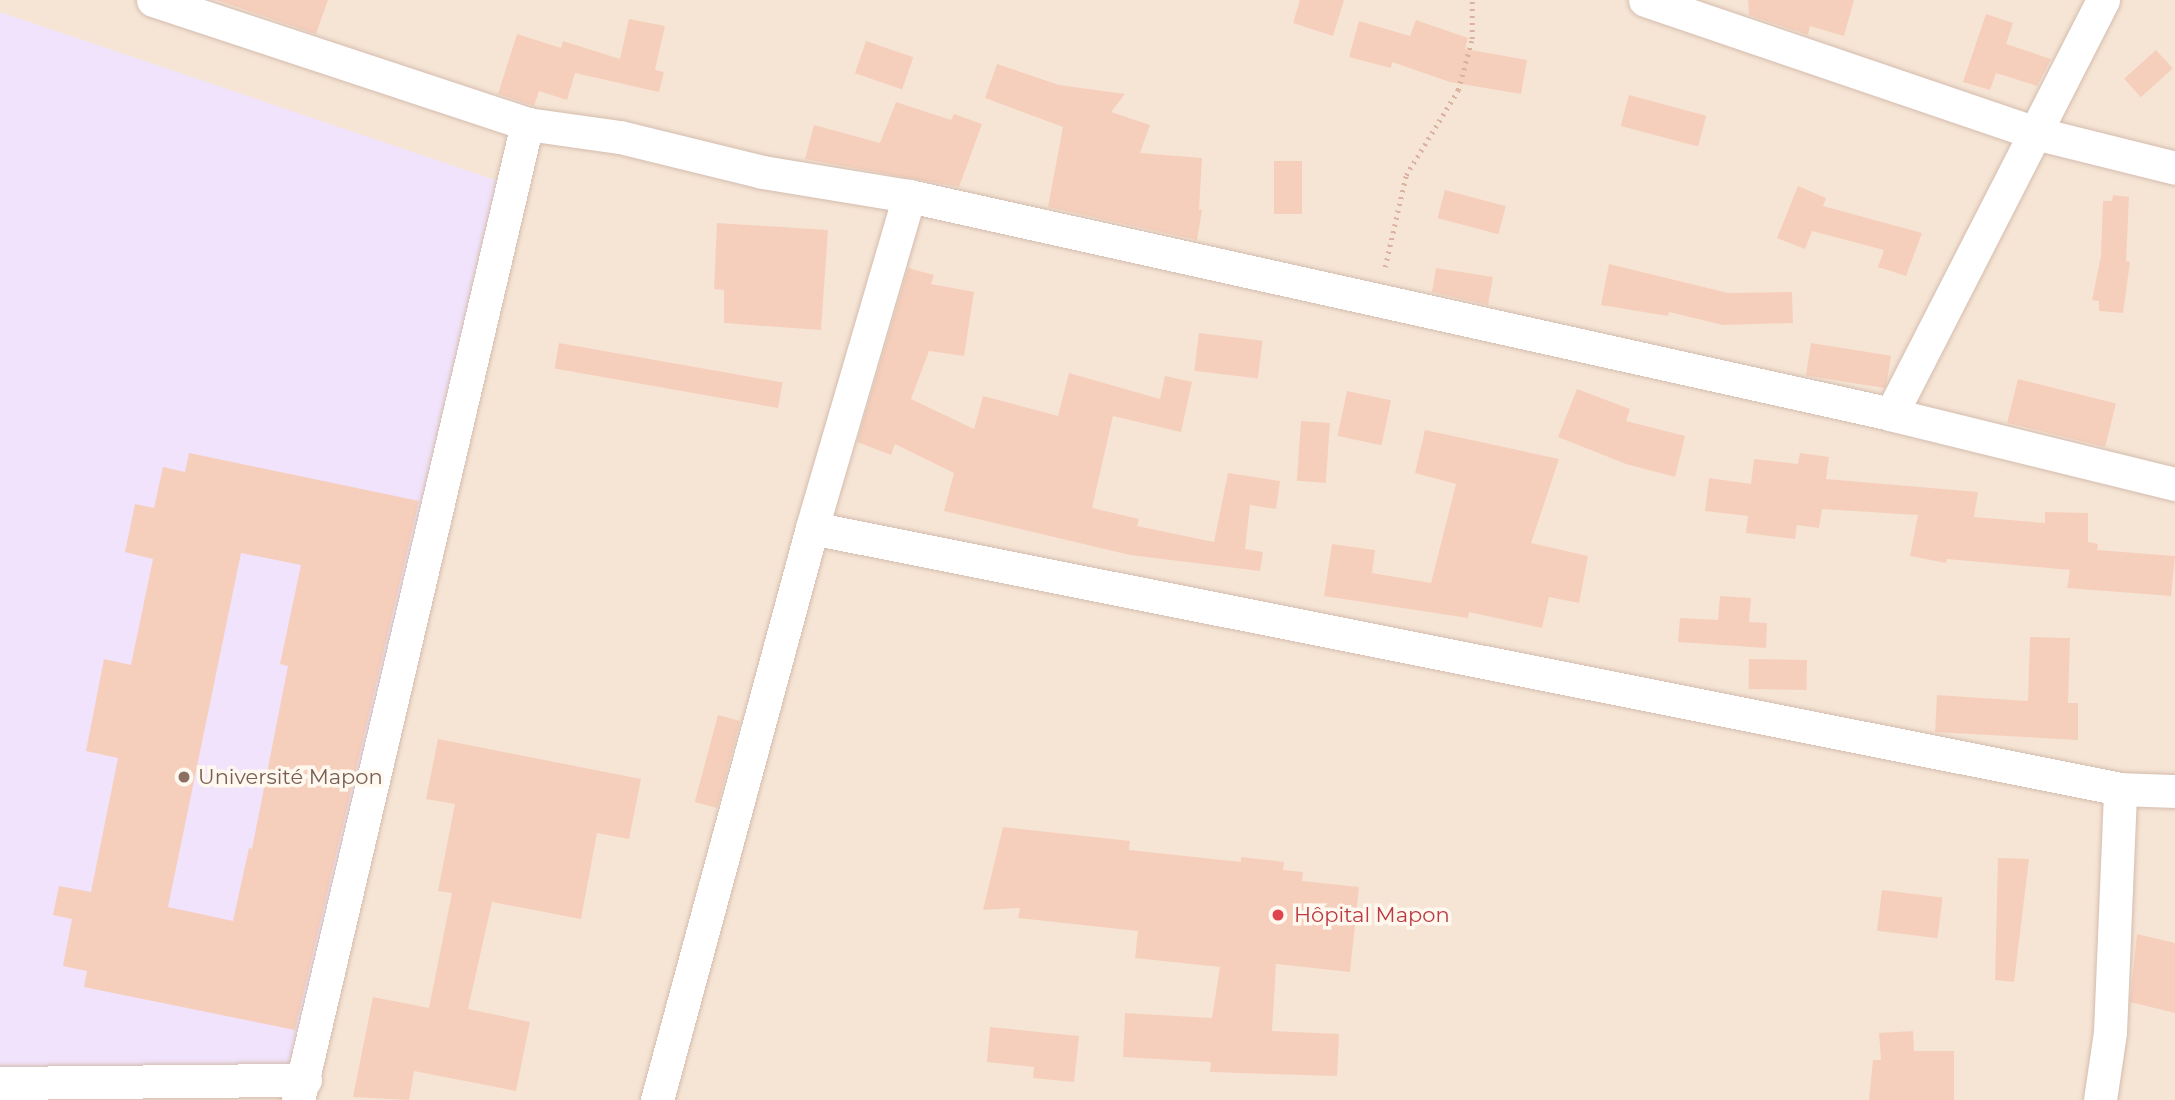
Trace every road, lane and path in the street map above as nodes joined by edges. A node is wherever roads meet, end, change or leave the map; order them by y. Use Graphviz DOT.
graph roads {
  1 [pos="153,0"];
  2 [pos="1472,0"];
  3 [pos="1644,0"];
  4 [pos="2103,0"];
  5 [pos="527,124"];
  6 [pos="2035,133"];
  7 [pos="2175,168"];
  8 [pos="909,196"];
  9 [pos="1378,299"];
  10 [pos="1891,414"];
  11 [pos="2175,484"];
  12 [pos="812,528"];
  13 [pos="2120,789"];
  14 [pos="2175,791"];
  15 [pos="0,1083"];
  16 [pos="302,1090"];
  17 [pos="657,1100"];
  18 [pos="2100,1100"];
  1 -- 5 [label="street"];
  2 -- 9 [label="path"];
  3 -- 6 [label="street"];
  4 -- 6 [label="street"];
  5 -- 8 [label="street"];
  5 -- 16 [label="street"];
  6 -- 7 [label="street"];
  6 -- 10 [label="street"];
  8 -- 9 [label="street"];
  8 -- 12 [label="street"];
  9 -- 10 [label="street"];
  10 -- 11 [label="street"];
  12 -- 13 [label="street"];
  12 -- 17 [label="street"];
  13 -- 14 [label="street"];
  13 -- 18 [label="street"];
  15 -- 16 [label="street"];
}
